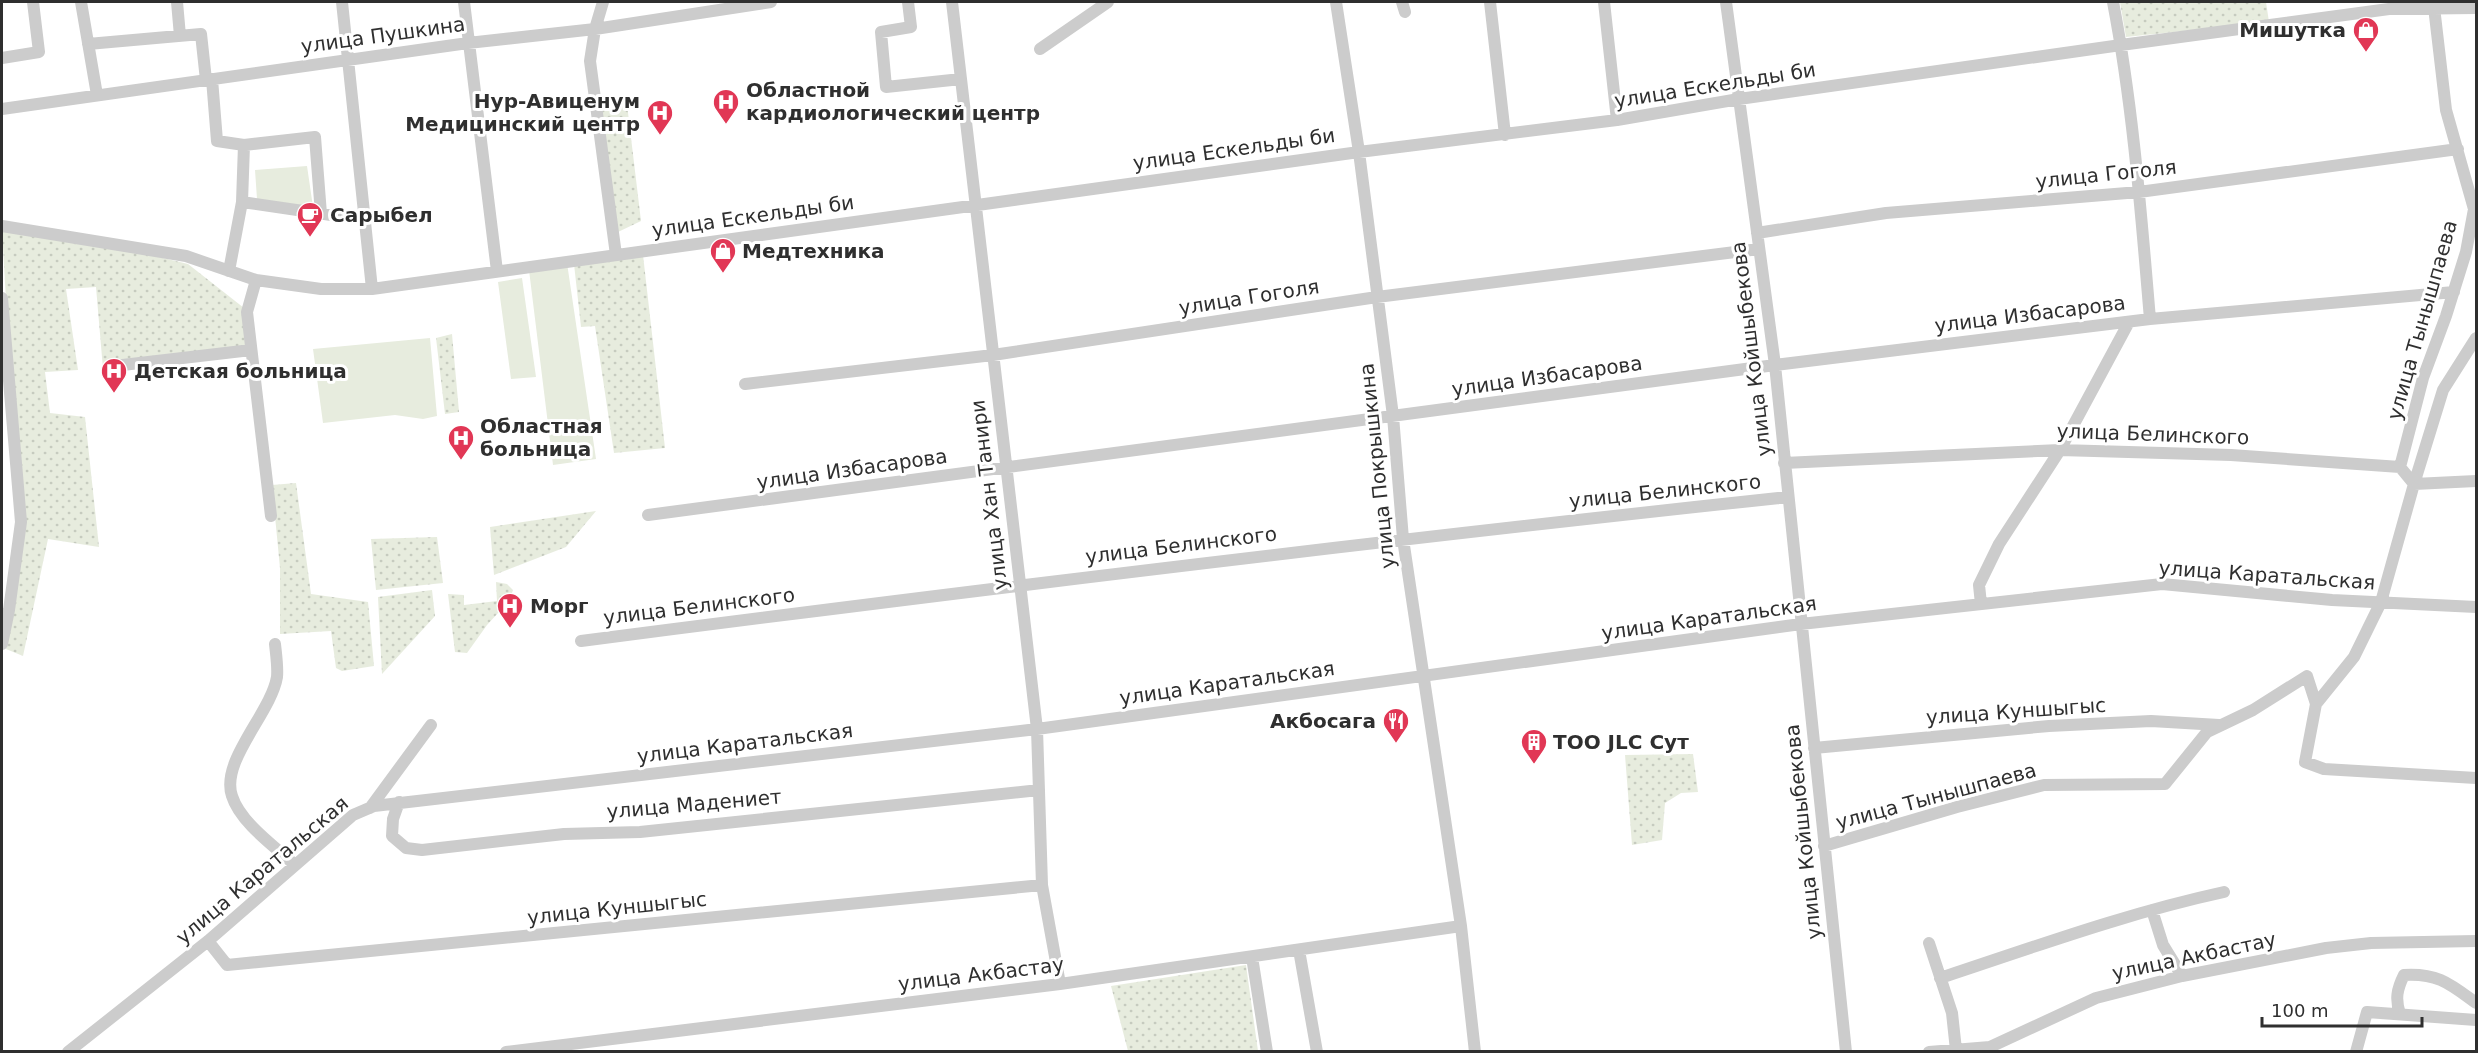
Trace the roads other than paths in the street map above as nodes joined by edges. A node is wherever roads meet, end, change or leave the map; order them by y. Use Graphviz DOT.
graph roads {
  1 [pos="33,2"];
  2 [pos="81,2"];
  3 [pos="177,2"];
  4 [pos="342,2"];
  5 [pos="464,2"];
  6 [pos="603,2"];
  7 [pos="771,2"];
  8 [pos="908,2"];
  9 [pos="952,2"];
  10 [pos="1108,2"];
  11 [pos="1336,2"];
  12 [pos="1490,2"];
  13 [pos="1604,2"];
  14 [pos="1726,2"];
  15 [pos="2113,2"];
  16 [pos="2474,6"];
  17 [pos="2434,7"];
  18 [pos="595,29"];
  19 [pos="180,36"];
  20 [pos="468,43"];
  21 [pos="88,44"];
  22 [pos="2121,45"];
  23 [pos="1040,49"];
  24 [pos="2,58"];
  25 [pos="348,60"];
  26 [pos="209,79"];
  27 [pos="961,79"];
  28 [pos="97,95"];
  29 [pos="1739,99"];
  30 [pos="2,109"];
  31 [pos="1617,120"];
  32 [pos="1505,135"];
  33 [pos="244,145"];
  34 [pos="2458,149"];
  35 [pos="1359,152"];
  36 [pos="2470,167"];
  37 [pos="2139,192"];
  38 [pos="242,202"];
  39 [pos="976,205"];
  40 [pos="321,213"];
  41 [pos="364,220"];
  42 [pos="2,226"];
  43 [pos="1757,233"];
  44 [pos="1759,249"];
  45 [pos="616,255"];
  46 [pos="229,271"];
  47 [pos="497,271"];
  48 [pos="256,280"];
  49 [pos="372,289"];
  50 [pos="2454,292"];
  51 [pos="1377,297"];
  52 [pos="2,298"];
  53 [pos="2150,319"];
  54 [pos="2129,322"];
  55 [pos="2476,338"];
  56 [pos="251,350"];
  57 [pos="993,355"];
  58 [pos="1774,365"];
  59 [pos="114,366"];
  60 [pos="745,384"];
  61 [pos="1393,416"];
  62 [pos="2060,450"];
  63 [pos="1784,463"];
  64 [pos="2400,467"];
  65 [pos="1005,468"];
  66 [pos="2476,481"];
  67 [pos="2414,484"];
  68 [pos="1788,497"];
  69 [pos="648,515"];
  70 [pos="271,516"];
  71 [pos="1402,539"];
  72 [pos="1019,584"];
  73 [pos="2381,602"];
  74 [pos="1981,604"];
  75 [pos="2476,607"];
  76 [pos="5,609"];
  77 [pos="1801,624"];
  78 [pos="581,641"];
  79 [pos="2,644"];
  80 [pos="275,644"];
  81 [pos="1422,676"];
  82 [pos="2316,704"];
  83 [pos="431,725"];
  84 [pos="2222,725"];
  85 [pos="1037,729"];
  86 [pos="1814,748"];
  87 [pos="2476,778"];
  88 [pos="1039,790"];
  89 [pos="399,802"];
  90 [pos="370,808"];
  91 [pos="1824,846"];
  92 [pos="294,864"];
  93 [pos="1042,885"];
  94 [pos="2224,892"];
  95 [pos="2152,910"];
  96 [pos="1461,926"];
  97 [pos="208,941"];
  98 [pos="2476,942"];
  99 [pos="1929,943"];
  100 [pos="1299,950"];
  101 [pos="1252,957"];
  102 [pos="2182,976"];
  103 [pos="1940,978"];
  104 [pos="1060,984"];
  105 [pos="2476,1003"];
  106 [pos="2400,1014"];
  107 [pos="2476,1020"];
  108 [pos="1956,1050"];
  109 [pos="68,1052"];
  110 [pos="506,1052"];
  111 [pos="1267,1052"];
  112 [pos="1317,1052"];
  113 [pos="1475,1052"];
  114 [pos="1846,1052"];
  115 [pos="1929,1052"];
  116 [pos="2356,1052"];
  1 -- 24 [label="street"];
  2 -- 21 [label="street"];
  3 -- 19 [label="street"];
  4 -- 25 [label="street"];
  5 -- 20 [label="street"];
  6 -- 18 [label="street"];
  7 -- 18 [label="street, улица Пушкина"];
  8 -- 27 [label="street"];
  9 -- 27 [label="street, улица Хан Танири"];
  10 -- 23 [label="street"];
  11 -- 35 [label="street, улица Покрышкина"];
  12 -- 32 [label="street"];
  13 -- 31 [label="street"];
  14 -- 29 [label="street, улица Койшыбекова"];
  15 -- 22 [label="street"];
  16 -- 17 [label="street, улица Ескельды би"];
  17 -- 22 [label="street, улица Ескельды би"];
  17 -- 34 [label="street, улица Тынышпаева"];
  18 -- 20 [label="street, улица Пушкина"];
  18 -- 45 [label="street"];
  19 -- 21 [label="street"];
  19 -- 26 [label="street"];
  20 -- 25 [label="street, улица Пушкина"];
  20 -- 47 [label="street"];
  21 -- 28 [label="street"];
  22 -- 29 [label="street, улица Ескельды би"];
  22 -- 37 [label="street"];
  25 -- 26 [label="street, улица Пушкина"];
  25 -- 41 [label="street"];
  26 -- 28 [label="street, улица Пушкина"];
  26 -- 33 [label="street"];
  27 -- 39 [label="street, улица Хан Танири"];
  28 -- 30 [label="street, улица Пушкина"];
  29 -- 31 [label="street, улица Ескельды би"];
  29 -- 43 [label="street, улица Койшыбекова"];
  31 -- 32 [label="street, улица Ескельды би"];
  32 -- 35 [label="street, улица Ескельды би"];
  33 -- 38 [label="street"];
  33 -- 40 [label="street"];
  34 -- 36 [label="street, улица Тынышпаева"];
  34 -- 37 [label="street, улица Гоголя"];
  35 -- 39 [label="street, улица Ескельды би"];
  35 -- 51 [label="street, улица Покрышкина"];
  36 -- 50 [label="street, улица Тынышпаева"];
  37 -- 43 [label="street, улица Гоголя"];
  37 -- 53 [label="street"];
  38 -- 40 [label="street"];
  38 -- 46 [label="street"];
  39 -- 45 [label="street, улица Ескельды би"];
  39 -- 57 [label="street, улица Хан Танири"];
  40 -- 41 [label="street"];
  41 -- 49 [label="street"];
  42 -- 46 [label="street, улица Ескельды би"];
  43 -- 44 [label="street, улица Койшыбекова"];
  44 -- 51 [label="street, улица Гоголя"];
  44 -- 58 [label="street, улица Койшыбекова"];
  45 -- 47 [label="street, улица Ескельды би"];
  46 -- 48 [label="street, улица Ескельды би"];
  47 -- 49 [label="street, улица Ескельды би"];
  48 -- 49 [label="street, улица Ескельды би"];
  48 -- 56 [label="street"];
  50 -- 53 [label="street, улица Избасарова"];
  50 -- 64 [label="street, улица Тынышпаева"];
  51 -- 57 [label="street, улица Гоголя"];
  51 -- 61 [label="street, улица Покрышкина"];
  52 -- 76 [label="street"];
  53 -- 54 [label="street, улица Избасарова"];
  54 -- 58 [label="street, улица Избасарова"];
  54 -- 62 [label="street"];
  55 -- 67 [label="street"];
  56 -- 59 [label="street"];
  56 -- 70 [label="street"];
  57 -- 60 [label="street, улица Гоголя"];
  57 -- 65 [label="street, улица Хан Танири"];
  58 -- 61 [label="street, улица Избасарова"];
  58 -- 63 [label="street, улица Койшыбекова"];
  61 -- 65 [label="street, улица Избасарова"];
  61 -- 71 [label="street, улица Покрышкина"];
  62 -- 63 [label="street, улица Белинского"];
  62 -- 64 [label="street, улица Белинского"];
  62 -- 74 [label="street"];
  63 -- 68 [label="street, улица Койшыбекова"];
  64 -- 67 [label="street"];
  65 -- 69 [label="street, улица Избасарова"];
  65 -- 72 [label="street, улица Хан Танири"];
  66 -- 67 [label="street"];
  67 -- 73 [label="street"];
  68 -- 71 [label="street, улица Белинского"];
  68 -- 77 [label="street, улица Койшыбекова"];
  71 -- 72 [label="street, улица Белинского"];
  71 -- 81 [label="street, улица Покрышкина"];
  72 -- 78 [label="street, улица Белинского"];
  72 -- 85 [label="street, улица Хан Танири"];
  73 -- 74 [label="street, улица Каратальская"];
  73 -- 75 [label="street, улица Каратальская"];
  73 -- 82 [label="street"];
  74 -- 77 [label="street, улица Каратальская"];
  76 -- 79 [label="street"];
  77 -- 81 [label="street, улица Каратальская"];
  77 -- 86 [label="street, улица Койшыбекова"];
  80 -- 92 [label="street"];
  81 -- 85 [label="street, улица Каратальская"];
  81 -- 96 [label="street, улица Покрышкина"];
  82 -- 84 [label="street, улица Тынышпаева"];
  82 -- 87 [label="street"];
  83 -- 90 [label="street"];
  84 -- 86 [label="street, улица Куншыгыс"];
  84 -- 91 [label="street, улица Тынышпаева"];
  85 -- 88 [label="street, улица Хан Танири"];
  85 -- 89 [label="street, улица Каратальская"];
  86 -- 91 [label="street, улица Койшыбекова"];
  88 -- 89 [label="street, улица Мадениет"];
  88 -- 93 [label="street, улица Хан Танири"];
  89 -- 90 [label="street, улица Каратальская"];
  90 -- 92 [label="street, улица Каратальская"];
  91 -- 114 [label="street, улица Койшыбекова"];
  92 -- 97 [label="street, улица Каратальская"];
  93 -- 97 [label="street, улица Куншыгыс"];
  93 -- 104 [label="street, улица Хан Танири"];
  94 -- 95 [label="street"];
  95 -- 102 [label="street"];
  95 -- 103 [label="street"];
  96 -- 100 [label="street, улица Акбастау"];
  96 -- 113 [label="street, улица Покрышкина"];
  97 -- 109 [label="street, улица Каратальская"];
  98 -- 102 [label="street, улица Акбастау"];
  99 -- 103 [label="street"];
  100 -- 101 [label="street, улица Акбастау"];
  100 -- 112 [label="street"];
  101 -- 104 [label="street, улица Акбастау"];
  101 -- 111 [label="street"];
  102 -- 108 [label="street, улица Акбастау"];
  103 -- 108 [label="street"];
  104 -- 110 [label="street, улица Акбастау"];
  105 -- 106 [label="street"];
  106 -- 107 [label="street"];
  106 -- 116 [label="street"];
  108 -- 115 [label="street, улица Акбастау"];
}
